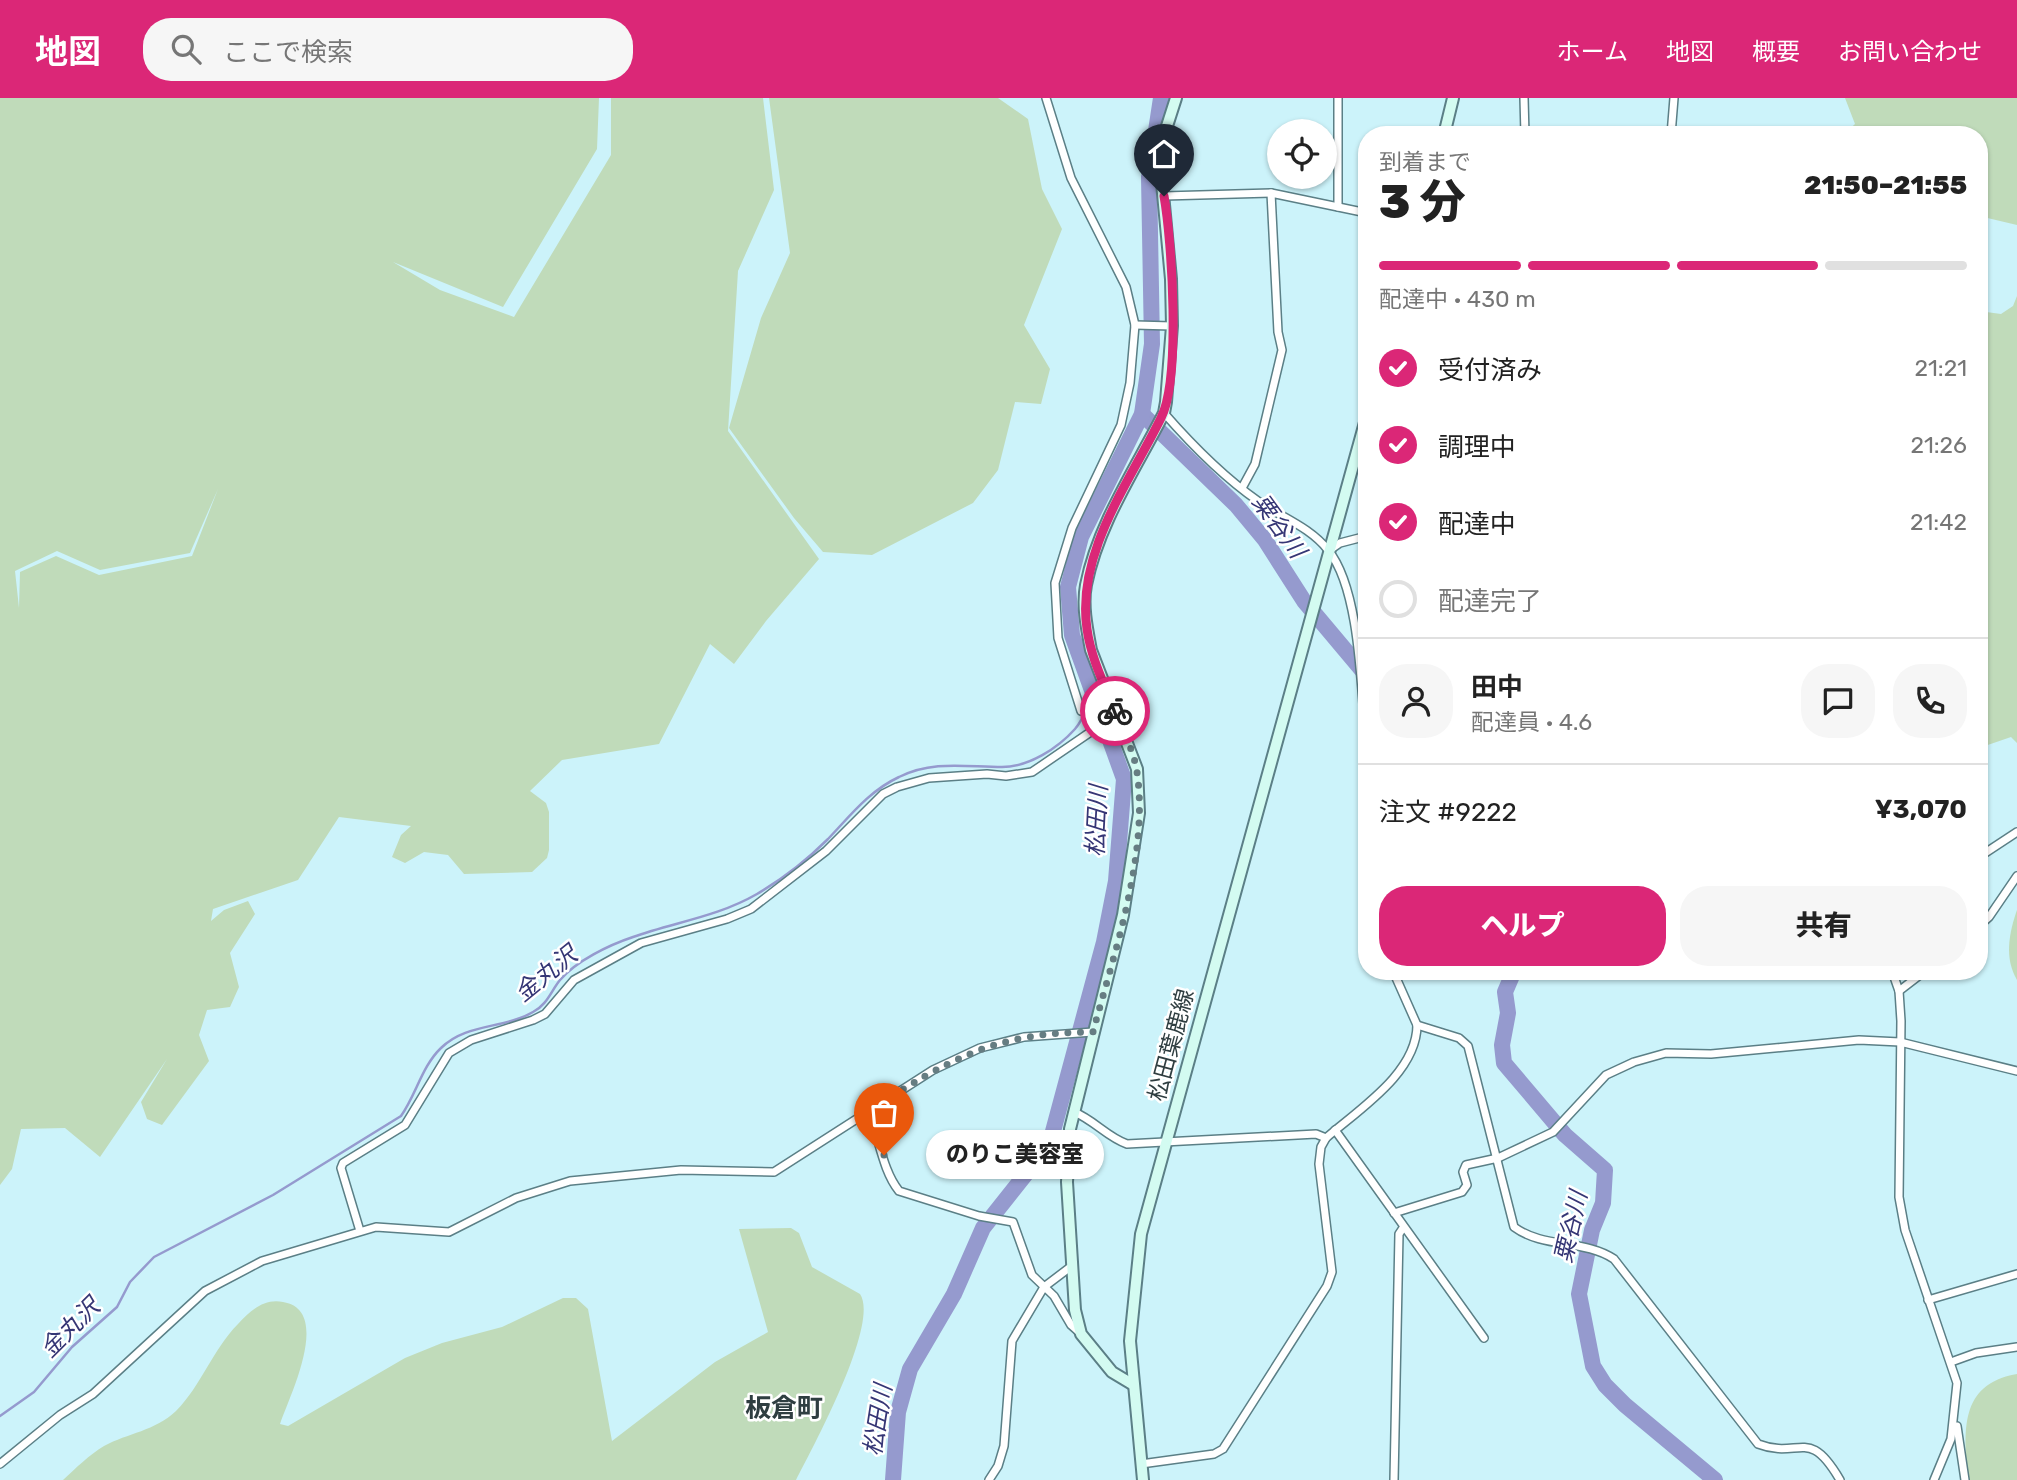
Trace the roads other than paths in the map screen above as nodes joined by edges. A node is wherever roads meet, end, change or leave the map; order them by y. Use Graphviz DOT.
graph roads {
  1 [pos="1046,98"];
  2 [pos="1176,98"];
  3 [pos="1338,98"];
  4 [pos="1453,98"];
  5 [pos="1524,98"];
  6 [pos="1674,98"];
  7 [pos="1446,126"];
  8 [pos="1525,126"];
  9 [pos="1672,126"];
  10 [pos="1271,193"];
  11 [pos="1164,196"];
  12 [pos="1338,207"];
  13 [pos="1358,211"];
  14 [pos="1138,325"];
  15 [pos="1169,326"];
  16 [pos="1163,416"];
  17 [pos="1358,447"];
  18 [pos="1242,488"];
  19 [pos="1358,538"];
  20 [pos="1329,550"];
  21 [pos="1358,652"];
  22 [pos="1081,711"];
  23 [pos="1089,733"];
  24 [pos="2017,832"];
  25 [pos="1988,852"];
  26 [pos="2017,876"];
  27 [pos="1988,918"];
  28 [pos="1396,980"];
  29 [pos="1895,980"];
  30 [pos="1913,980"];
  31 [pos="1899,991"];
  32 [pos="1417,1025"];
  33 [pos="1093,1032"];
  34 [pos="1900,1042"];
  35 [pos="2017,1071"];
  36 [pos="868,1111"];
  37 [pos="1074,1112"];
  38 [pos="1335,1130"];
  39 [pos="1326,1138"];
  40 [pos="1166,1143"];
  41 [pos="1499,1158"];
  42 [pos="1394,1213"];
  43 [pos="1404,1228"];
  44 [pos="359,1231"];
  45 [pos="1073,1265"];
  46 [pos="2017,1274"];
  47 [pos="1044,1286"];
  48 [pos="1928,1300"];
  49 [pos="1081,1334"];
  50 [pos="1484,1338"];
  51 [pos="2017,1347"];
  52 [pos="1951,1363"];
  53 [pos="1132,1384"];
  54 [pos="1956,1408"];
  55 [pos="0,1464"];
  56 [pos="1141,1464"];
  57 [pos="989,1480"];
  58 [pos="1143,1480"];
  59 [pos="1394,1480"];
  60 [pos="1840,1480"];
  61 [pos="1934,1480"];
  62 [pos="1965,1480"];
  1 -- 14 [label="street"];
  2 -- 11 [label="street"];
  3 -- 12 [label="street"];
  4 -- 7 [label="street"];
  5 -- 8 [label="street"];
  6 -- 9 [label="street"];
  10 -- 11 [label="street"];
  10 -- 12 [label="street"];
  10 -- 18 [label="street"];
  11 -- 15 [label="street"];
  12 -- 13 [label="street"];
  14 -- 15 [label="street"];
  14 -- 22 [label="street"];
  15 -- 16 [label="street"];
  16 -- 18 [label="street"];
  16 -- 33 [label="street"];
  17 -- 20 [label="street"];
  18 -- 20 [label="street"];
  19 -- 20 [label="street"];
  20 -- 21 [label="street"];
  20 -- 40 [label="street, 松田葉鹿線"];
  23 -- 44 [label="street"];
  24 -- 25 [label="street"];
  26 -- 27 [label="street"];
  28 -- 32 [label="street"];
  29 -- 31 [label="street"];
  30 -- 31 [label="street"];
  31 -- 34 [label="street"];
  32 -- 38 [label="street"];
  32 -- 41 [label="street"];
  33 -- 36 [label="street"];
  33 -- 37 [label="street"];
  34 -- 35 [label="street"];
  34 -- 41 [label="street"];
  34 -- 48 [label="street"];
  36 -- 44 [label="street"];
  36 -- 47 [label="street"];
  37 -- 40 [label="street"];
  37 -- 45 [label="street"];
  38 -- 39 [label="street"];
  38 -- 42 [label="street"];
  39 -- 40 [label="street"];
  39 -- 56 [label="street"];
  40 -- 53 [label="street, 松田葉鹿線"];
  41 -- 42 [label="street"];
  41 -- 60 [label="street"];
  42 -- 43 [label="street"];
  43 -- 50 [label="street"];
  43 -- 59 [label="street"];
  44 -- 55 [label="street"];
  45 -- 47 [label="street"];
  45 -- 49 [label="street"];
  46 -- 48 [label="street"];
  47 -- 49 [label="street"];
  47 -- 57 [label="street"];
  48 -- 52 [label="street"];
  49 -- 53 [label="street"];
  51 -- 52 [label="street"];
  52 -- 54 [label="street"];
  53 -- 56 [label="street, 松田葉鹿線"];
  54 -- 61 [label="street"];
  54 -- 62 [label="street"];
  56 -- 58 [label="street, 松田葉鹿線"];
}
